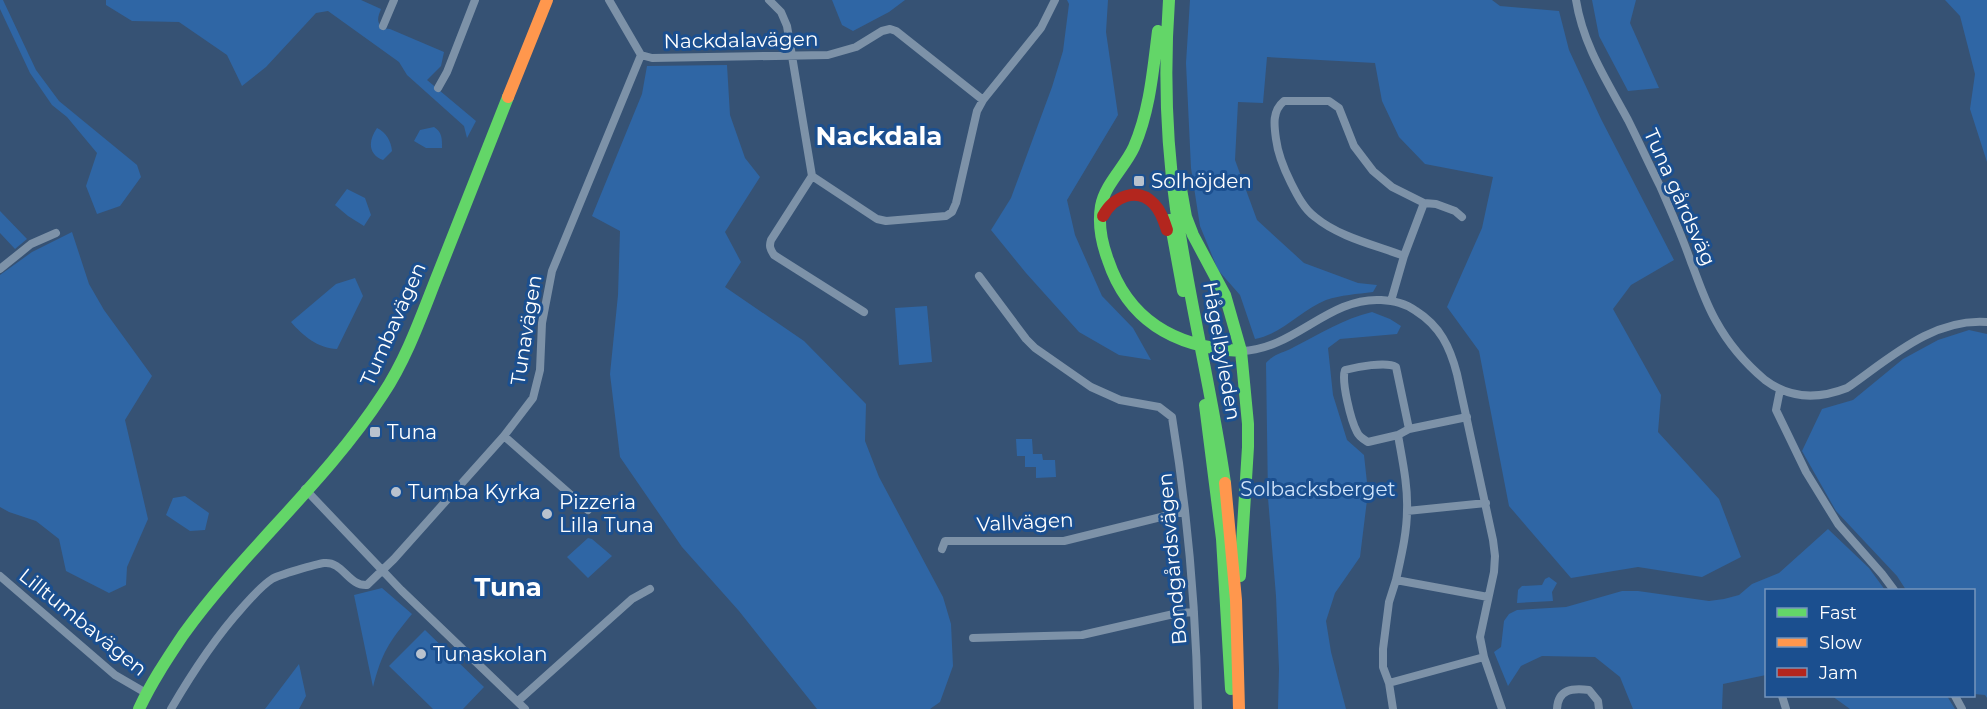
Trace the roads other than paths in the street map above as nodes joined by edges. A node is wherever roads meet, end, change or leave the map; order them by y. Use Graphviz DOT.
graph roads {
  1 [pos="394,0"];
  2 [pos="475,0"];
  3 [pos="547,0"];
  4 [pos="609,0"];
  5 [pos="769,0"];
  6 [pos="1055,0"];
  7 [pos="1160,0"];
  8 [pos="1169,0"];
  9 [pos="1576,0"];
  10 [pos="383,26"];
  11 [pos="1162,34"];
  12 [pos="641,55"];
  13 [pos="791,56"];
  14 [pos="438,88"];
  15 [pos="983,100"];
  16 [pos="812,177"];
  17 [pos="1424,203"];
  18 [pos="1462,217"];
  19 [pos="1101,224"];
  20 [pos="56,233"];
  21 [pos="1404,256"];
  22 [pos="0,269"];
  23 [pos="1180,275"];
  24 [pos="979,276"];
  25 [pos="1391,301"];
  26 [pos="864,312"];
  27 [pos="1987,322"];
  28 [pos="1241,351"];
  29 [pos="1780,390"];
  30 [pos="1467,417"];
  31 [pos="1409,429"];
  32 [pos="1398,435"];
  33 [pos="504,436"];
  34 [pos="305,489"];
  35 [pos="1486,503"];
  36 [pos="588,510"];
  37 [pos="1185,511"];
  38 [pos="1407,511"];
  39 [pos="942,549"];
  40 [pos="382,571"];
  41 [pos="0,576"];
  42 [pos="1396,580"];
  43 [pos="650,589"];
  44 [pos="1893,589"];
  45 [pos="1488,597"];
  46 [pos="1194,612"];
  47 [pos="1237,616"];
  48 [pos="973,638"];
  49 [pos="1484,657"];
  50 [pos="1389,683"];
  51 [pos="146,693"];
  52 [pos="518,701"];
  53 [pos="139,709"];
  54 [pos="171,709"];
  55 [pos="525,709"];
  56 [pos="1198,709"];
  57 [pos="1231,709"];
  58 [pos="1239,709"];
  59 [pos="1393,709"];
  60 [pos="1502,709"];
  61 [pos="1557,709"];
  62 [pos="1599,709"];
  1 -- 10 [label="street"];
  2 -- 14 [label="street"];
  3 -- 34 [label="main road, Tumbavägen"];
  4 -- 12 [label="street, Nackdalavägen"];
  5 -- 13 [label="street"];
  6 -- 15 [label="street"];
  7 -- 11 [label="main road, Hågelbyleden"];
  8 -- 11 [label="main road, Hågelbyleden"];
  9 -- 29 [label="street, Tuna gårdsväg"];
  11 -- 19 [label="main road"];
  11 -- 23 [label="main road, Hågelbyleden"];
  11 -- 28 [label="main road"];
  11 -- 47 [label="main road, Hågelbyleden"];
  12 -- 13 [label="street, Nackdalavägen"];
  12 -- 33 [label="street, Tunavägen"];
  13 -- 15 [label="street, Nackdalavägen"];
  13 -- 16 [label="street"];
  15 -- 16 [label="street"];
  16 -- 26 [label="street"];
  17 -- 18 [label="street"];
  17 -- 21 [label="street"];
  17 -- 21 [label="street"];
  19 -- 23 [label="main road"];
  19 -- 28 [label="main road"];
  20 -- 22 [label="street"];
  21 -- 25 [label="street"];
  23 -- 57 [label="main road, Hågelbyleden"];
  24 -- 37 [label="street, Bondgårdsvägen"];
  25 -- 28 [label="street"];
  25 -- 30 [label="street"];
  27 -- 29 [label="street, Tuna gårdsväg"];
  28 -- 47 [label="main road"];
  29 -- 44 [label="street"];
  30 -- 31 [label="street"];
  30 -- 35 [label="street"];
  31 -- 32 [label="street"];
  31 -- 32 [label="street"];
  32 -- 38 [label="street"];
  33 -- 36 [label="street"];
  33 -- 40 [label="street, Tunavägen"];
  34 -- 40 [label="street"];
  34 -- 51 [label="main road, Tumbavägen"];
  35 -- 38 [label="street"];
  35 -- 45 [label="street"];
  37 -- 39 [label="street, Vallvägen"];
  37 -- 46 [label="street, Bondgårdsvägen"];
  38 -- 42 [label="street"];
  40 -- 52 [label="street"];
  40 -- 54 [label="street, Tunavägen"];
  41 -- 51 [label="street, Lilltumbavägen"];
  42 -- 45 [label="street"];
  42 -- 50 [label="street"];
  43 -- 52 [label="street"];
  45 -- 49 [label="street"];
  46 -- 48 [label="street"];
  46 -- 56 [label="street, Bondgårdsvägen"];
  47 -- 58 [label="main road, Hågelbyleden"];
  49 -- 50 [label="street"];
  49 -- 60 [label="street"];
  50 -- 59 [label="street"];
  51 -- 53 [label="main road, Tumbavägen"];
  52 -- 55 [label="street"];
  61 -- 62 [label="street"];
}
